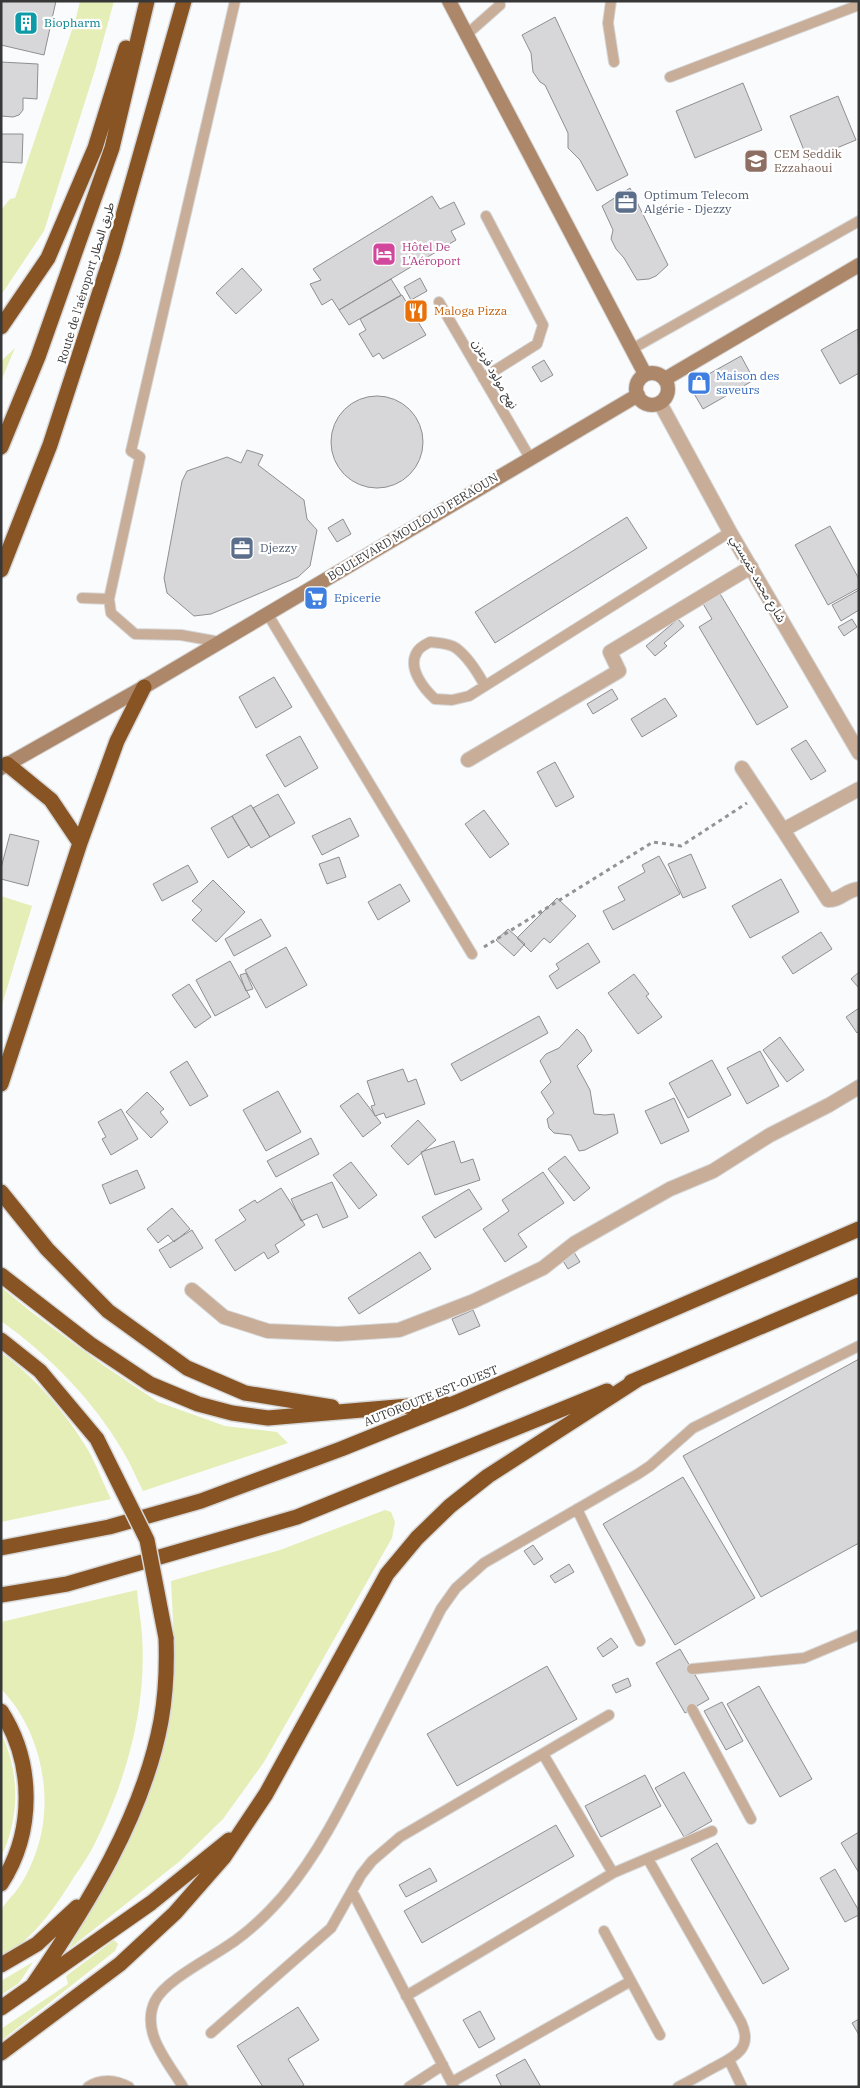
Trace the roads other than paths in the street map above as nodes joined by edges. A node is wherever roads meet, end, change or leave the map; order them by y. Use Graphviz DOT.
graph roads {
  1 [pos="141,1"];
  2 [pos="147,1"];
  3 [pos="184,1"];
  4 [pos="234,1"];
  5 [pos="449,1"];
  6 [pos="498,1"];
  7 [pos="611,1"];
  8 [pos="859,5"];
  9 [pos="466,35"];
  10 [pos="614,62"];
  11 [pos="670,78"];
  12 [pos="486,216"];
  13 [pos="859,221"];
  14 [pos="859,266"];
  15 [pos="439,302"];
  16 [pos="1,327"];
  17 [pos="632,350"];
  18 [pos="645,374"];
  19 [pos="483,378"];
  20 [pos="665,379"];
  21 [pos="638,395"];
  22 [pos="660,403"];
  23 [pos="1,447"];
  24 [pos="530,458"];
  25 [pos="730,532"];
  26 [pos="751,567"];
  27 [pos="1,570"];
  28 [pos="82,598"];
  29 [pos="109,599"];
  30 [pos="267,613"];
  31 [pos="220,642"];
  32 [pos="485,686"];
  33 [pos="144,687"];
  34 [pos="859,753"];
  35 [pos="468,760"];
  36 [pos="4,766"];
  37 [pos="742,768"];
  38 [pos="859,789"];
  39 [pos="783,830"];
  40 [pos="80,843"];
  41 [pos="859,889"];
  42 [pos="472,954"];
  43 [pos="1,1084"];
  44 [pos="859,1088"];
  45 [pos="1,1192"];
  46 [pos="859,1229"];
  47 [pos="1,1275"];
  48 [pos="859,1285"];
  49 [pos="192,1290"];
  50 [pos="1,1340"];
  51 [pos="859,1346"];
  52 [pos="640,1378"];
  53 [pos="460,1401"];
  54 [pos="356,1411"];
  55 [pos="577,1509"];
  56 [pos="1,1548"];
  57 [pos="1,1595"];
  58 [pos="859,1635"];
  59 [pos="640,1641"];
  60 [pos="692,1669"];
  61 [pos="692,1709"];
  62 [pos="1,1711"];
  63 [pos="609,1715"];
  64 [pos="543,1754"];
  65 [pos="751,1818"];
  66 [pos="246,1827"];
  67 [pos="712,1831"];
  68 [pos="648,1859"];
  69 [pos="613,1873"];
  70 [pos="98,1882"];
  71 [pos="1,1884"];
  72 [pos="352,1891"];
  73 [pos="604,1930"];
  74 [pos="1,1965"];
  75 [pos="631,1980"];
  76 [pos="33,1985"];
  77 [pos="406,1996"];
  78 [pos="1,2008"];
  79 [pos="211,2033"];
  80 [pos="660,2035"];
  81 [pos="1,2053"];
  82 [pos="729,2060"];
  83 [pos="443,2065"];
  84 [pos="453,2085"];
  85 [pos="88,2087"];
  86 [pos="129,2087"];
  87 [pos="182,2087"];
  88 [pos="409,2087"];
  89 [pos="678,2087"];
  90 [pos="742,2087"];
  1 -- 16 [label="highway"];
  2 -- 23 [label="highway, Route de l'aéroport طريق المطار"];
  3 -- 27 [label="highway, Route de l'aéroport طريق المطار"];
  4 -- 29 [label="lane"];
  5 -- 9 [label="main road"];
  6 -- 9 [label="lane"];
  7 -- 10 [label="lane"];
  8 -- 11 [label="lane"];
  9 -- 17 [label="main road"];
  12 -- 19 [label="lane"];
  13 -- 17 [label="lane"];
  14 -- 20 [label="main road"];
  15 -- 19 [label="lane, نهج مولود فرعزن"];
  17 -- 18 [label="main road"];
  18 -- 20 [label="main road"];
  18 -- 21 [label="main road"];
  19 -- 24 [label="lane, نهج مولود فرعزن"];
  20 -- 22 [label="main road"];
  21 -- 22 [label="main road"];
  21 -- 24 [label="main road, BOULEVARD MOULOUD FERAOUN"];
  22 -- 25 [label="street, شارع محمد خميستي"];
  24 -- 30 [label="main road, BOULEVARD MOULOUD FERAOUN"];
  25 -- 26 [label="street, شارع محمد خميستي"];
  25 -- 32 [label="lane"];
  26 -- 34 [label="street, شارع محمد خميستي"];
  26 -- 35 [label="street"];
  28 -- 29 [label="lane"];
  29 -- 31 [label="lane"];
  30 -- 31 [label="main road, BOULEVARD MOULOUD FERAOUN"];
  30 -- 42 [label="lane"];
  31 -- 33 [label="main road, BOULEVARD MOULOUD FERAOUN"];
  32 -- 32 [label="lane"];
  33 -- 36 [label="main road, BOULEVARD MOULOUD FERAOUN"];
  33 -- 40 [label="highway"];
  36 -- 40 [label="highway"];
  37 -- 39 [label="street"];
  38 -- 39 [label="street"];
  39 -- 41 [label="street"];
  40 -- 43 [label="highway"];
  44 -- 49 [label="street"];
  45 -- 54 [label="highway"];
  46 -- 53 [label="highway, AUTOROUTE EST-OUEST"];
  47 -- 54 [label="highway"];
  48 -- 52 [label="highway"];
  50 -- 70 [label="highway, bridge"];
  51 -- 55 [label="lane"];
  52 -- 57 [label="highway"];
  52 -- 66 [label="highway"];
  53 -- 54 [label="highway"];
  53 -- 56 [label="highway, AUTOROUTE EST-OUEST"];
  55 -- 59 [label="lane"];
  55 -- 87 [label="lane"];
  58 -- 60 [label="lane"];
  61 -- 65 [label="lane"];
  62 -- 71 [label="highway"];
  63 -- 64 [label="lane"];
  64 -- 69 [label="lane"];
  64 -- 72 [label="lane"];
  66 -- 76 [label="highway"];
  66 -- 81 [label="highway"];
  67 -- 68 [label="lane"];
  68 -- 69 [label="lane"];
  68 -- 82 [label="lane"];
  69 -- 77 [label="lane"];
  70 -- 74 [label="highway"];
  70 -- 76 [label="highway"];
  72 -- 77 [label="lane"];
  72 -- 79 [label="lane"];
  73 -- 75 [label="lane"];
  75 -- 80 [label="lane"];
  75 -- 84 [label="lane"];
  76 -- 78 [label="highway"];
  77 -- 83 [label="lane"];
  82 -- 89 [label="lane"];
  82 -- 90 [label="lane"];
  83 -- 84 [label="lane"];
  83 -- 88 [label="lane"];
  85 -- 86 [label="lane"];
}
